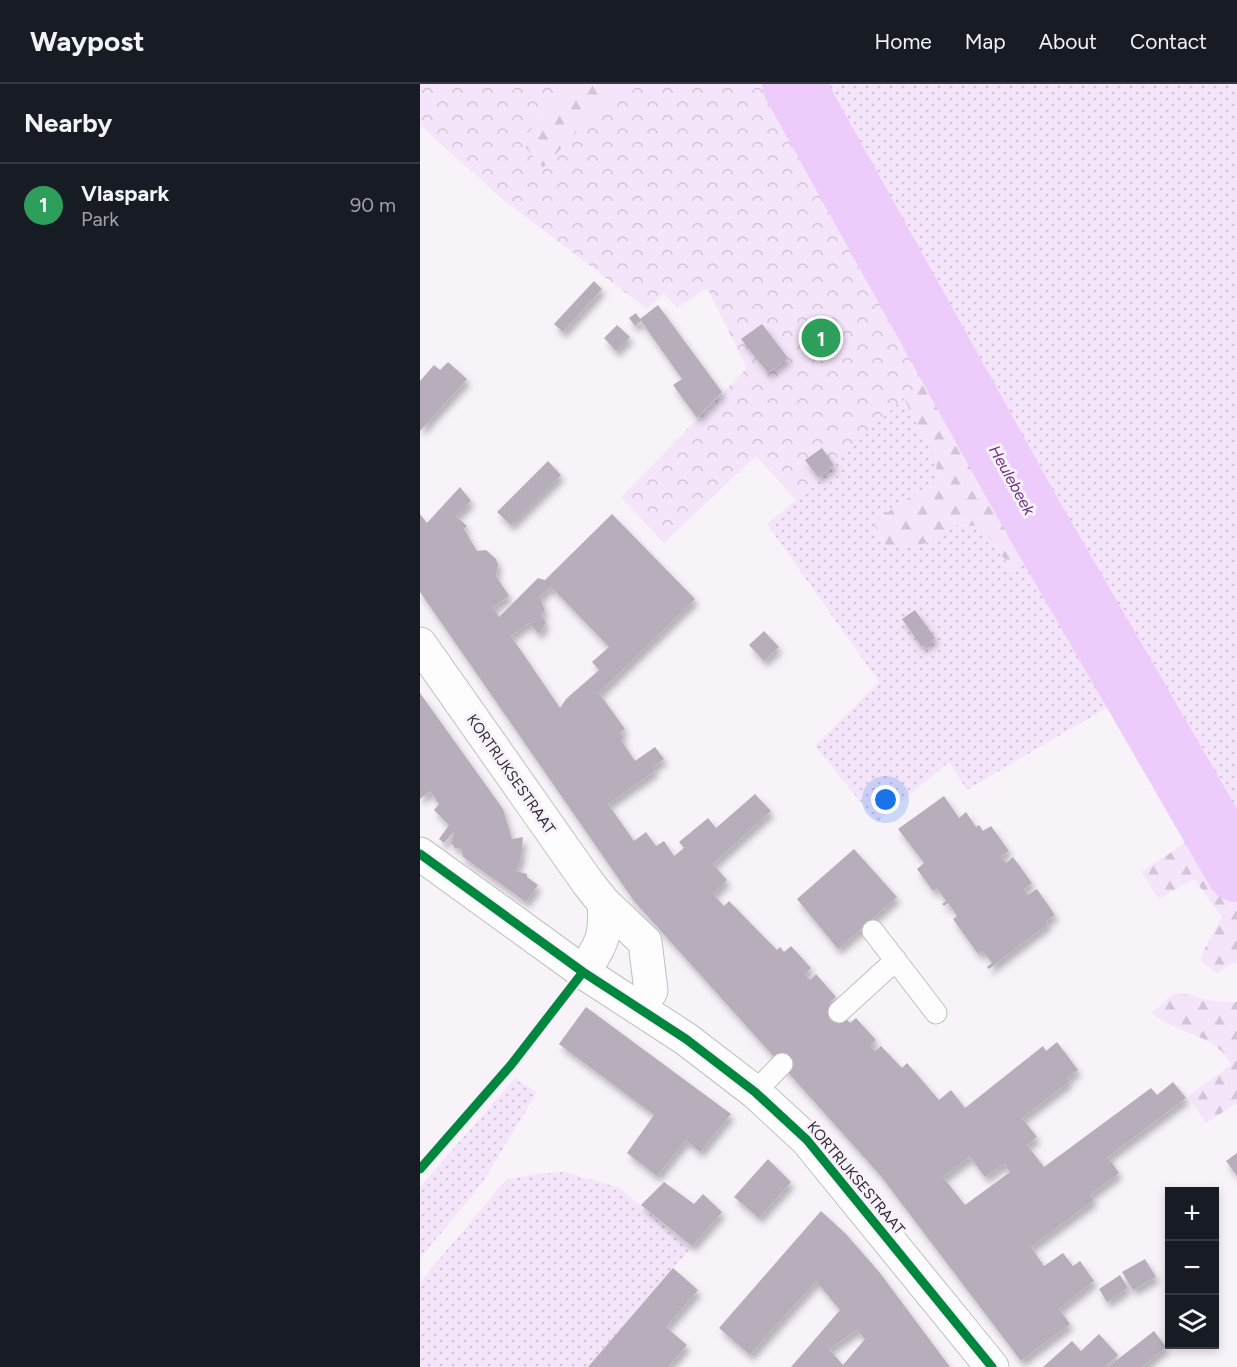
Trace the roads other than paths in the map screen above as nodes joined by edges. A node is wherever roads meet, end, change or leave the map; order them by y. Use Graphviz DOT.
graph roads {
  1 [pos="420,644"];
  2 [pos="420,854"];
  3 [pos="604,903"];
  4 [pos="873,931"];
  5 [pos="896,960"];
  6 [pos="583,972"];
  7 [pos="639,1008"];
  8 [pos="839,1012"];
  9 [pos="936,1013"];
  10 [pos="782,1064"];
  11 [pos="754,1092"];
  12 [pos="992,1367"];
  1 -- 3 [label="street, KORTRIJKSESTRAAT"];
  2 -- 6 [label="street, KORTRIJKSESTRAAT"];
  3 -- 6 [label="street"];
  3 -- 7 [label="street, KORTRIJKSESTRAAT"];
  4 -- 5 [label="lane"];
  5 -- 8 [label="lane"];
  5 -- 9 [label="lane"];
  6 -- 7 [label="street, KORTRIJKSESTRAAT"];
  7 -- 11 [label="street, KORTRIJKSESTRAAT"];
  10 -- 11 [label="lane"];
  11 -- 12 [label="street, KORTRIJKSESTRAAT"];
}
